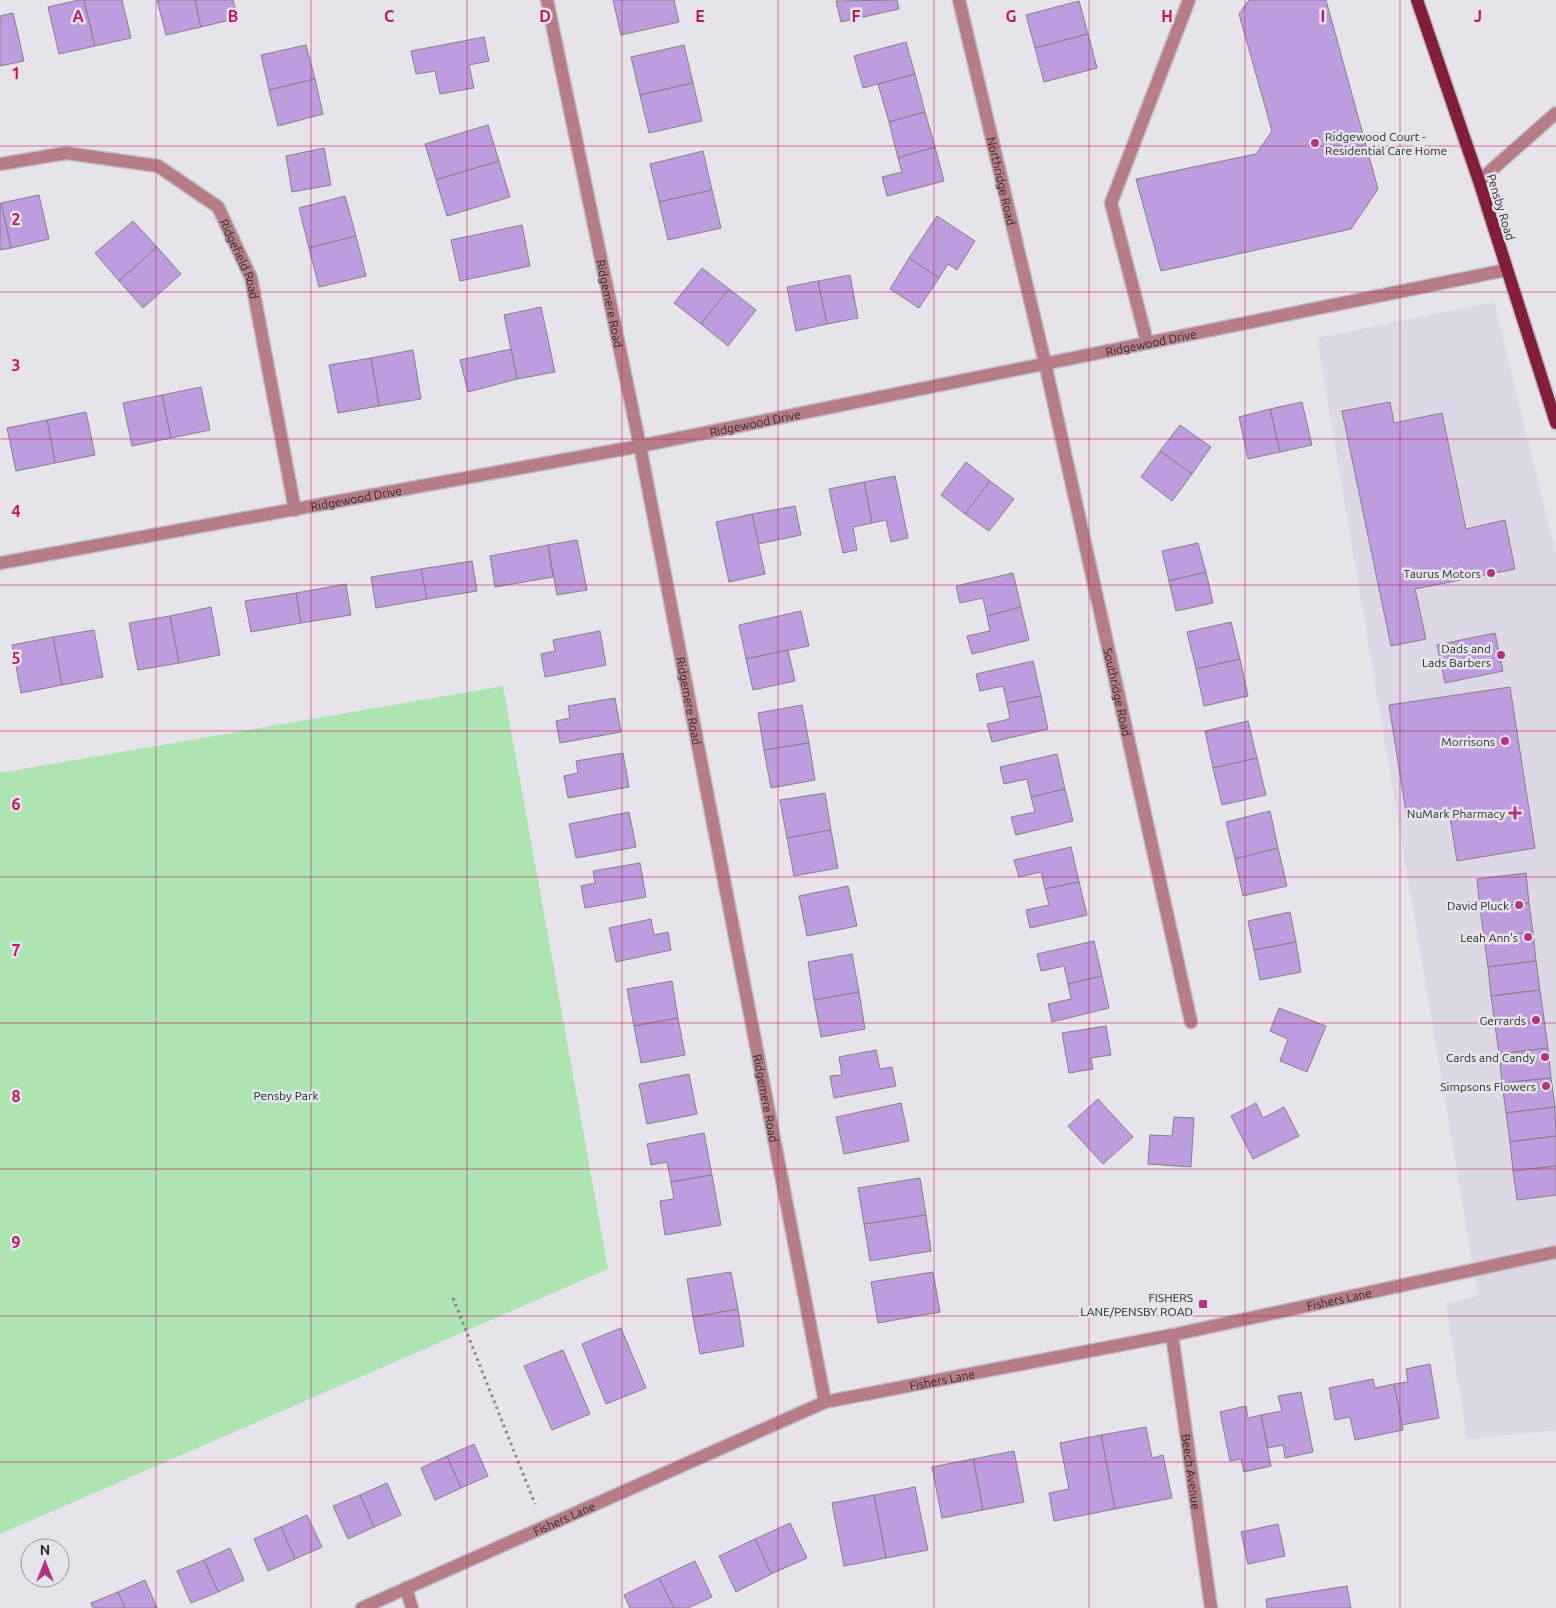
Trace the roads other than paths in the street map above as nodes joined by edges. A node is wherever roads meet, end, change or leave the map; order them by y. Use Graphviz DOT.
graph roads {
  1 [pos="547,0"];
  2 [pos="959,0"];
  3 [pos="1188,0"];
  4 [pos="1417,0"];
  5 [pos="1556,113"];
  6 [pos="0,164"];
  7 [pos="1479,180"];
  8 [pos="1506,270"];
  9 [pos="1147,342"];
  10 [pos="1045,363"];
  11 [pos="1556,423"];
  12 [pos="640,446"];
  13 [pos="295,510"];
  14 [pos="0,563"];
  15 [pos="1191,1022"];
  16 [pos="1556,1252"];
  17 [pos="1172,1335"];
  18 [pos="825,1402"];
  19 [pos="406,1588"];
  20 [pos="362,1608"];
  21 [pos="412,1608"];
  22 [pos="1211,1608"];
  1 -- 12 [label="street, Ridgemere Road"];
  2 -- 10 [label="street, Northridge Road"];
  3 -- 9 [label="street"];
  4 -- 7 [label="main road, Pensby Road"];
  5 -- 7 [label="street"];
  6 -- 13 [label="street, Ridgefield Road"];
  7 -- 8 [label="main road, Pensby Road"];
  8 -- 9 [label="street, Ridgewood Drive"];
  8 -- 11 [label="main road, Pensby Road"];
  9 -- 10 [label="street, Ridgewood Drive"];
  10 -- 12 [label="street, Ridgewood Drive"];
  10 -- 15 [label="street, Southridge Road"];
  12 -- 13 [label="street, Ridgewood Drive"];
  12 -- 18 [label="street, Ridgemere Road"];
  13 -- 14 [label="street, Ridgewood Drive"];
  16 -- 17 [label="street, Fishers Lane"];
  17 -- 18 [label="street, Fishers Lane"];
  17 -- 22 [label="street, Beech Avenue"];
  18 -- 19 [label="street, Fishers Lane"];
  19 -- 20 [label="street, Fishers Lane"];
  19 -- 21 [label="street"];
}
